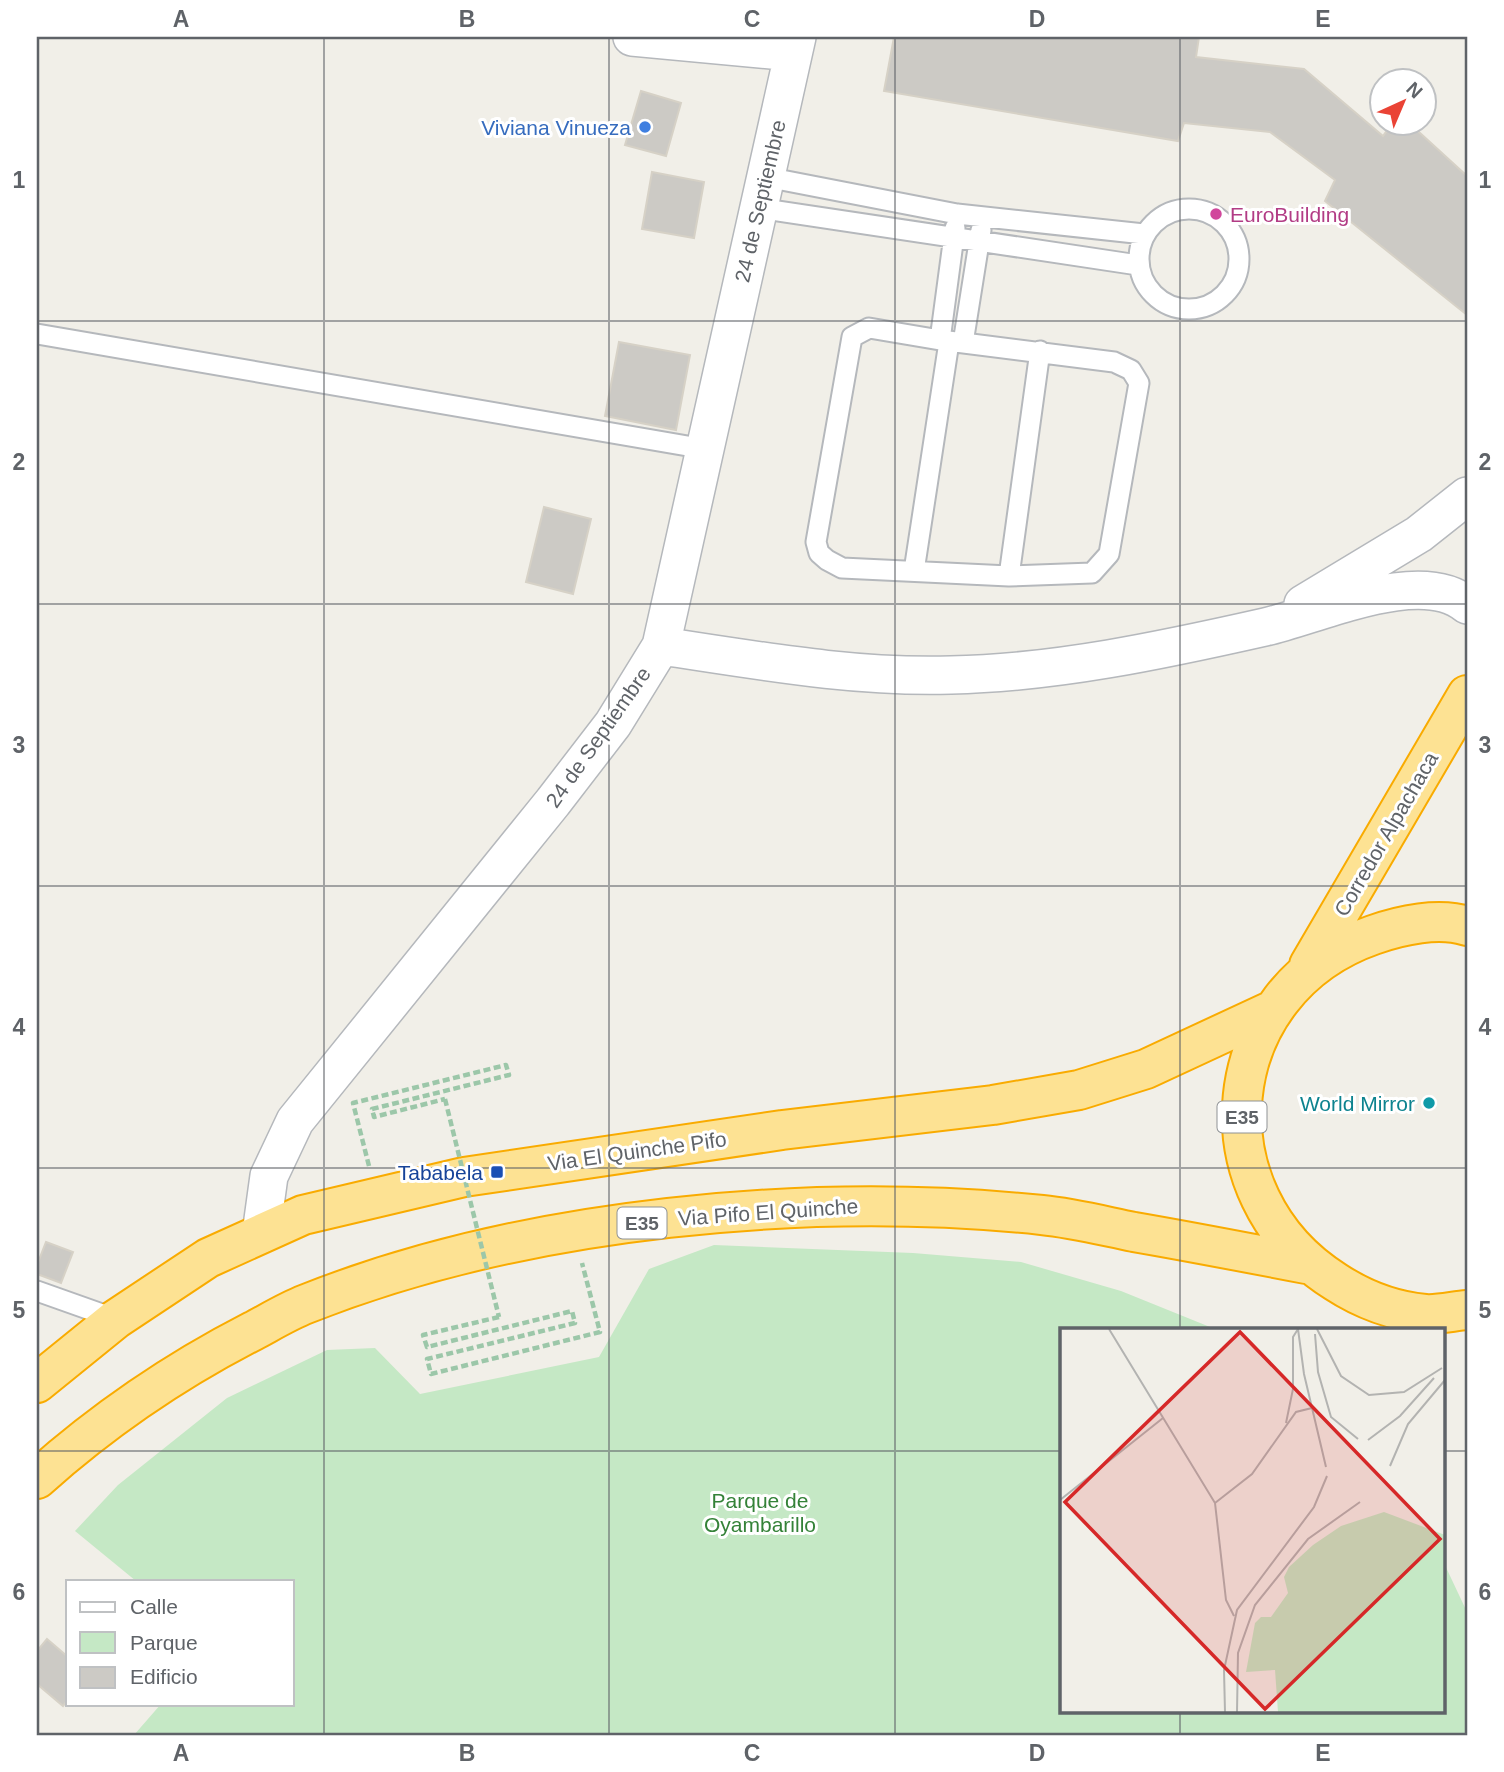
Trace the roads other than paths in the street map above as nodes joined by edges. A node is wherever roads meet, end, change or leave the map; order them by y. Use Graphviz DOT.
graph roads {
  1 [pos="632,37"];
  2 [pos="795,44"];
  3 [pos="762,193"];
  4 [pos="957,214"];
  5 [pos="983,217"];
  6 [pos="1144,234"];
  7 [pos="953,240"];
  8 [pos="979,242"];
  9 [pos="1139,265"];
  10 [pos="37,334"];
  11 [pos="951,342"];
  12 [pos="1040,351"];
  13 [pos="705,449"];
  14 [pos="1467,496"];
  15 [pos="914,571"];
  16 [pos="1009,576"];
  17 [pos="1467,605"];
  18 [pos="1266,627"];
  19 [pos="661,646"];
  20 [pos="1467,695"];
  21 [pos="1467,926"];
  22 [pos="1304,973"];
  23 [pos="1273,1010"];
  24 [pos="261,1234"];
  25 [pos="1306,1264"];
  26 [pos="37,1291"];
  27 [pos="1467,1310"];
  28 [pos="116,1319"];
  29 [pos="37,1383"];
  30 [pos="37,1479"];
  1 -- 2 [label="street"];
  2 -- 3 [label="street, 24 de Septiembre"];
  3 -- 4 [label="lane"];
  3 -- 7 [label="lane"];
  3 -- 13 [label="street, 24 de Septiembre"];
  4 -- 5 [label="lane"];
  4 -- 7 [label="lane"];
  5 -- 6 [label="lane"];
  5 -- 8 [label="lane"];
  6 -- 9 [label="lane"];
  6 -- 9 [label="lane"];
  7 -- 8 [label="lane"];
  7 -- 11 [label="lane"];
  8 -- 9 [label="lane"];
  8 -- 11 [label="lane"];
  10 -- 13 [label="lane"];
  11 -- 12 [label="lane"];
  11 -- 15 [label="lane"];
  11 -- 15 [label="lane"];
  12 -- 16 [label="lane"];
  12 -- 16 [label="lane"];
  13 -- 19 [label="street, 24 de Septiembre"];
  14 -- 18 [label="street"];
  15 -- 16 [label="lane"];
  17 -- 18 [label="street"];
  18 -- 19 [label="street"];
  19 -- 24 [label="street, 24 de Septiembre"];
  20 -- 22 [label="highway, Corredor Alpachaca"];
  21 -- 22 [label="highway, E35"];
  22 -- 23 [label="highway, E35"];
  23 -- 24 [label="highway, Via El Quinche Pifo / E35"];
  23 -- 25 [label="highway, E35"];
  24 -- 28 [label="highway, Via El Quinche Pifo / E35"];
  25 -- 27 [label="highway, E35"];
  25 -- 30 [label="highway, Via Pifo El Quinche / E35"];
  26 -- 28 [label="lane"];
  28 -- 29 [label="highway, Via El Quinche Pifo / E35"];
}
